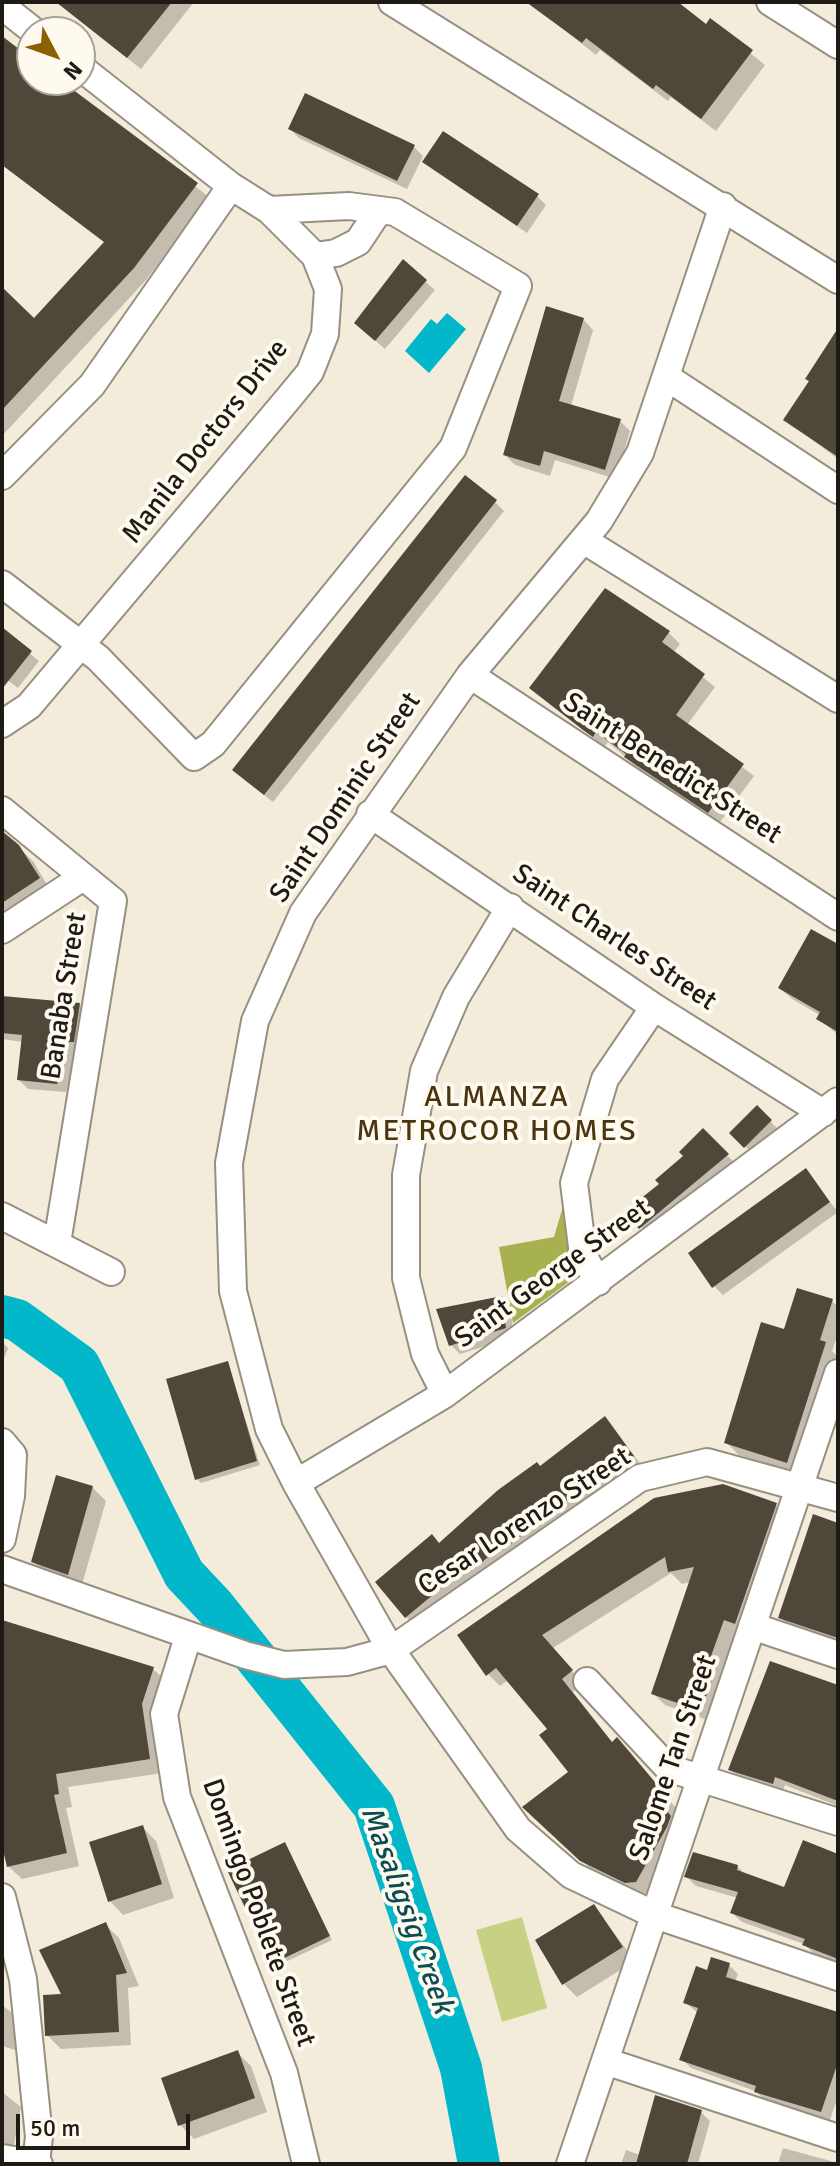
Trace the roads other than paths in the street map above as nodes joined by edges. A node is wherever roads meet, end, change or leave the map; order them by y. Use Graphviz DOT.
graph roads {
  1 [pos="392,2"];
  2 [pos="770,2"];
  3 [pos="838,45"];
  4 [pos="96,80"];
  5 [pos="231,186"];
  6 [pos="723,206"];
  7 [pos="269,210"];
  8 [pos="378,212"];
  9 [pos="315,256"];
  10 [pos="838,280"];
  11 [pos="668,378"];
  12 [pos="2,476"];
  13 [pos="838,490"];
  14 [pos="585,541"];
  15 [pos="2,584"];
  16 [pos="82,645"];
  17 [pos="470,675"];
  18 [pos="838,699"];
  19 [pos="2,724"];
  20 [pos="2,810"];
  21 [pos="370,814"];
  22 [pos="83,877"];
  23 [pos="510,907"];
  24 [pos="838,917"];
  25 [pos="2,930"];
  26 [pos="654,1007"];
  27 [pos="831,1107"];
  28 [pos="2,1216"];
  29 [pos="57,1243"];
  30 [pos="111,1272"];
  31 [pos="598,1282"];
  32 [pos="838,1373"];
  33 [pos="445,1394"];
  34 [pos="2,1442"];
  35 [pos="296,1483"];
  36 [pos="800,1485"];
  37 [pos="838,1498"];
  38 [pos="2,1539"];
  39 [pos="2,1569"];
  40 [pos="752,1626"];
  41 [pos="188,1637"];
  42 [pos="391,1650"];
  43 [pos="838,1655"];
  44 [pos="587,1681"];
  45 [pos="701,1777"];
  46 [pos="838,1822"];
  47 [pos="2,1897"];
  48 [pos="655,1915"];
  49 [pos="13,1977"];
  50 [pos="838,1977"];
  51 [pos="605,2061"];
  52 [pos="838,2138"];
  53 [pos="2,2158"];
  54 [pos="38,2164"];
  55 [pos="306,2164"];
  56 [pos="570,2164"];
  1 -- 6 [label="street"];
  2 -- 3 [label="street"];
  4 -- 5 [label="street, Manila Doctors Drive"];
  5 -- 7 [label="street, Manila Doctors Drive"];
  5 -- 12 [label="street"];
  6 -- 10 [label="street"];
  6 -- 11 [label="street, Saint Dominic Street"];
  7 -- 8 [label="street"];
  7 -- 9 [label="street, Manila Doctors Drive"];
  8 -- 9 [label="street"];
  8 -- 16 [label="street"];
  9 -- 16 [label="street, Manila Doctors Drive"];
  11 -- 13 [label="street"];
  11 -- 14 [label="street, Saint Dominic Street"];
  14 -- 17 [label="street, Saint Dominic Street"];
  14 -- 18 [label="street"];
  15 -- 16 [label="street"];
  16 -- 19 [label="street, Manila Doctors Drive"];
  17 -- 21 [label="street, Saint Dominic Street"];
  17 -- 24 [label="street, Saint Benedict Street"];
  20 -- 22 [label="street, Banaba Street"];
  21 -- 23 [label="street, Saint Charles Street"];
  21 -- 35 [label="street, Saint Dominic Street"];
  22 -- 25 [label="street"];
  22 -- 29 [label="street, Banaba Street"];
  23 -- 26 [label="street, Saint Charles Street"];
  23 -- 33 [label="street"];
  26 -- 27 [label="street, Saint Charles Street"];
  26 -- 31 [label="street"];
  27 -- 31 [label="street, Saint George Street"];
  28 -- 29 [label="street"];
  29 -- 30 [label="street"];
  31 -- 33 [label="street, Saint George Street"];
  32 -- 36 [label="street, Salome Tan Street"];
  33 -- 35 [label="street, Saint George Street"];
  34 -- 38 [label="street"];
  35 -- 42 [label="street, Saint Dominic Street"];
  36 -- 37 [label="street, Cesar Lorenzo Street"];
  36 -- 40 [label="street, Salome Tan Street"];
  36 -- 42 [label="street, Cesar Lorenzo Street"];
  39 -- 41 [label="street, Cesar Lorenzo Street"];
  40 -- 43 [label="street"];
  40 -- 45 [label="street, Salome Tan Street"];
  41 -- 42 [label="street, Cesar Lorenzo Street"];
  41 -- 55 [label="street, Domingo Poblete Street"];
  42 -- 48 [label="street, Saint Dominic Street"];
  44 -- 45 [label="street"];
  45 -- 46 [label="street"];
  45 -- 48 [label="street, Salome Tan Street"];
  47 -- 49 [label="street"];
  48 -- 50 [label="street, Saint Dominic Street"];
  48 -- 51 [label="street, Salome Tan Street"];
  49 -- 54 [label="street"];
  51 -- 52 [label="street"];
  51 -- 56 [label="street, Salome Tan Street"];
  53 -- 54 [label="street"];
}
